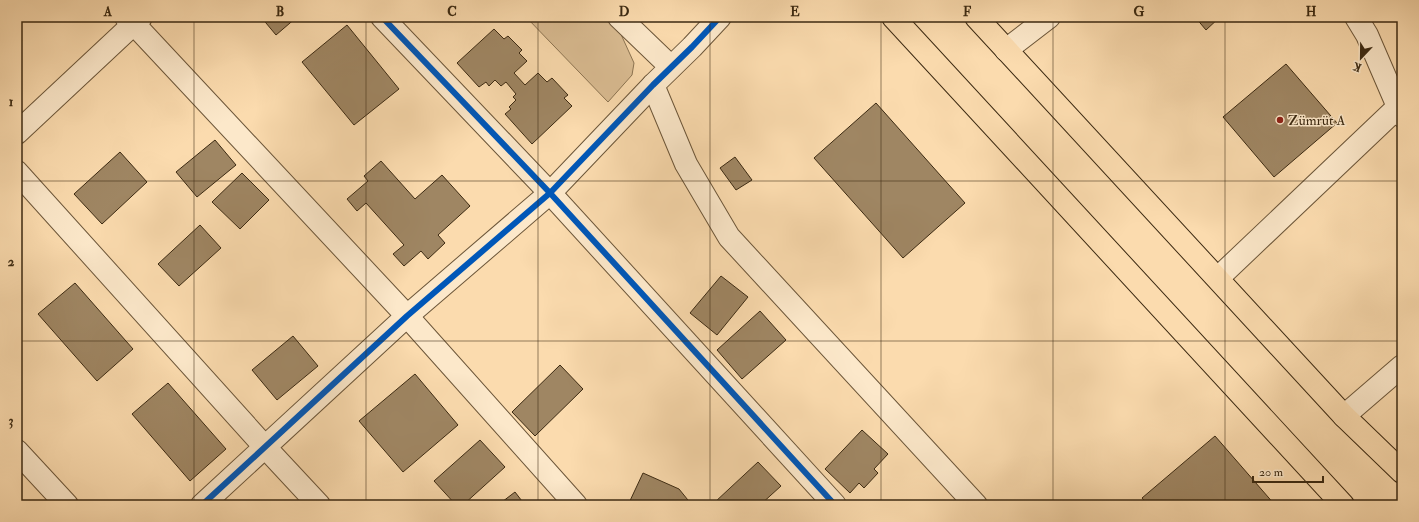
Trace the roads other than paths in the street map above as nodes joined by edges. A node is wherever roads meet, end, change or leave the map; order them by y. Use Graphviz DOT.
graph roads {
  1 [pos="382,17"];
  2 [pos="619,17"];
  3 [pos="720,17"];
  4 [pos="737,17"];
  5 [pos="893,17"];
  6 [pos="976,17"];
  7 [pos="1049,17"];
  8 [pos="1356,17"];
  9 [pos="134,19"];
  10 [pos="692,47"];
  11 [pos="1006,50"];
  12 [pos="671,67"];
  13 [pos="652,85"];
  14 [pos="1400,111"];
  15 [pos="17,132"];
  16 [pos="17,172"];
  17 [pos="550,193"];
  18 [pos="1218,278"];
  19 [pos="407,316"];
  20 [pos="1402,366"];
  21 [pos="1344,416"];
  22 [pos="265,447"];
  23 [pos="17,452"];
  24 [pos="1402,472"];
  25 [pos="66,505"];
  26 [pos="202,505"];
  27 [pos="319,505"];
  28 [pos="576,505"];
  29 [pos="835,505"];
  30 [pos="976,505"];
  31 [pos="1343,505"];
  1 -- 17 [label="street"];
  2 -- 12 [label="street"];
  3 -- 10 [label="street"];
  4 -- 10 [label="street"];
  5 -- 31 [label="main road"];
  6 -- 11 [label="main road"];
  7 -- 11 [label="street"];
  8 -- 14 [label="street"];
  9 -- 15 [label="street"];
  9 -- 19 [label="street"];
  10 -- 12 [label="street"];
  11 -- 18 [label="main road"];
  12 -- 13 [label="street"];
  13 -- 17 [label="street"];
  13 -- 30 [label="street"];
  14 -- 18 [label="street"];
  16 -- 22 [label="street"];
  17 -- 19 [label="street"];
  17 -- 29 [label="street"];
  18 -- 21 [label="main road"];
  19 -- 22 [label="street"];
  19 -- 28 [label="street"];
  20 -- 21 [label="street"];
  21 -- 24 [label="main road"];
  22 -- 26 [label="street"];
  22 -- 27 [label="street"];
  23 -- 25 [label="street"];
}
